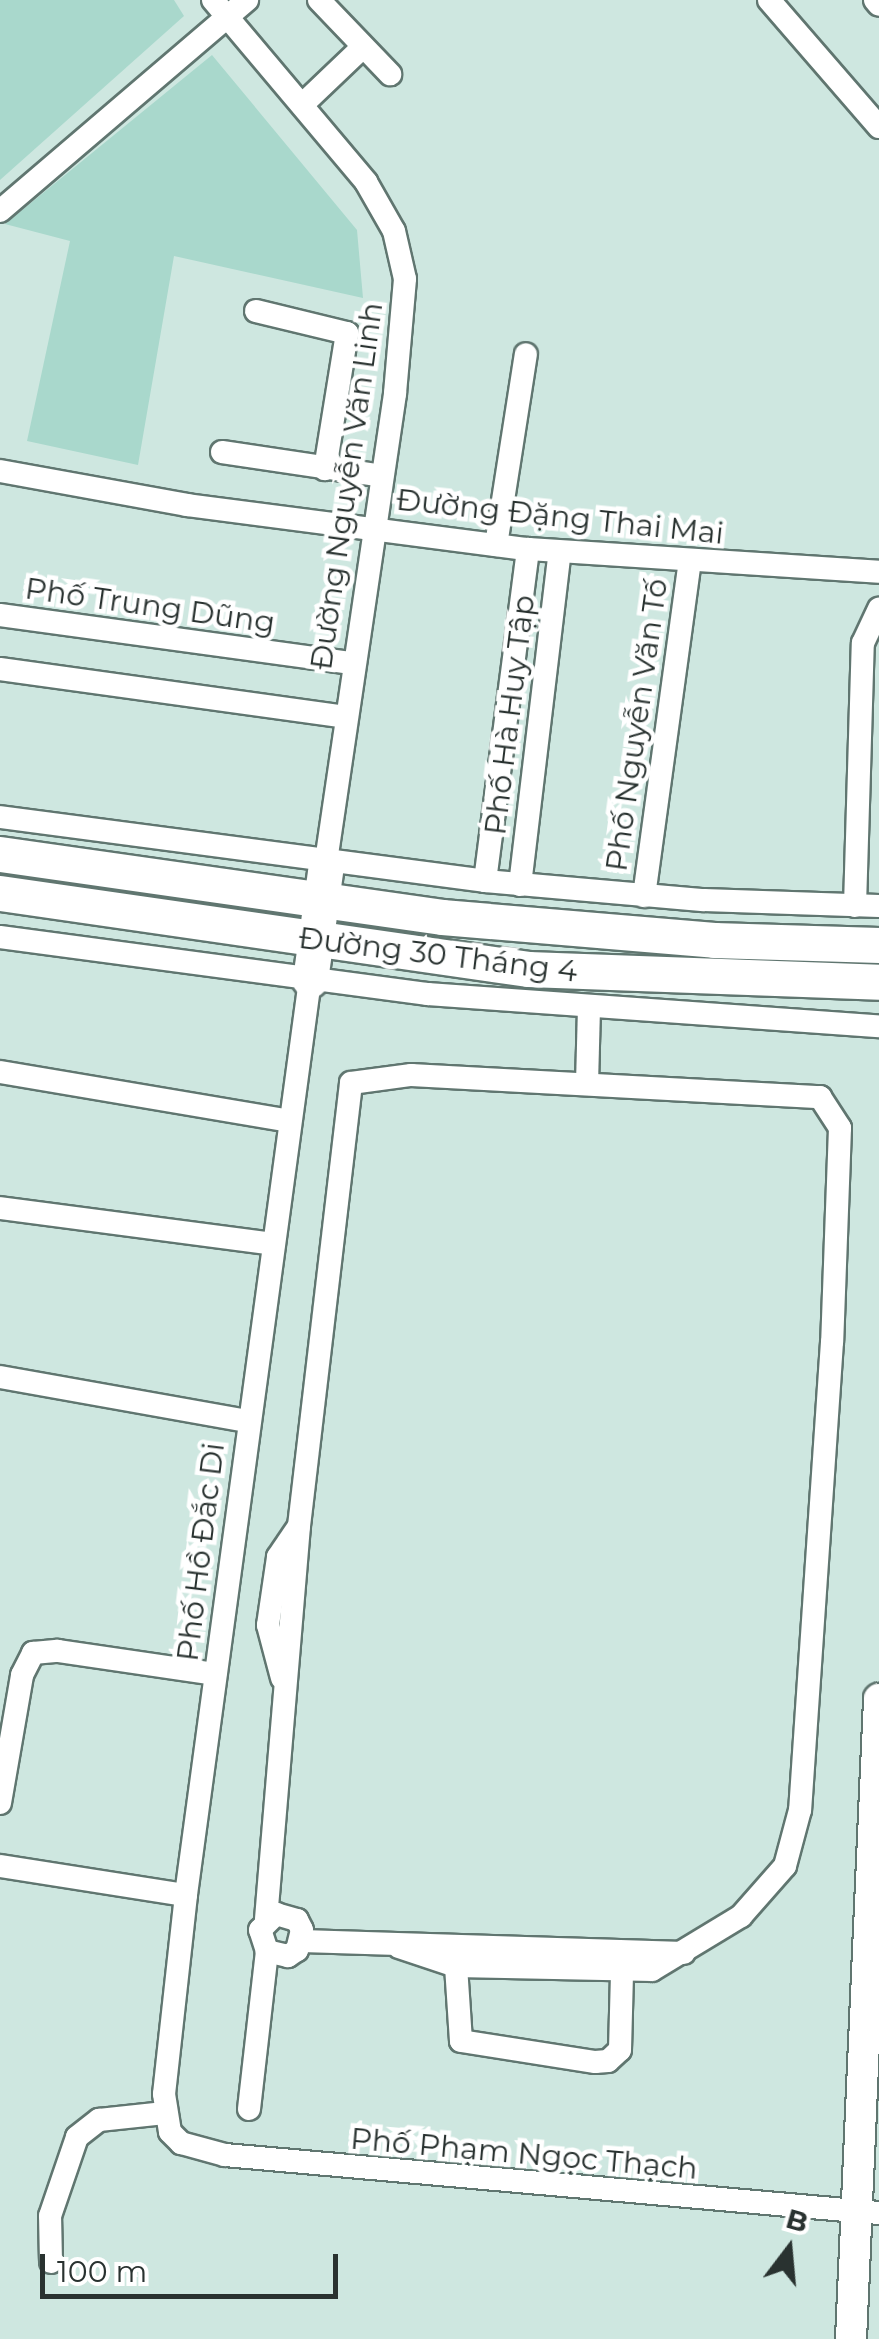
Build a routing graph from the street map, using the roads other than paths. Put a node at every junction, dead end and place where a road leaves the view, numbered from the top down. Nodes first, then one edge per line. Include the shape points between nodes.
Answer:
1 (248, 0) edge
2 (319, 0) edge
3 (769, 0) edge
4 (220, 9) edge
5 (363, 48) junction
6 (390, 74) dead end
7 (302, 105) junction
8 (879, 127) edge
9 (0, 212) edge
10 (256, 311) dead end
11 (526, 354) dead end
12 (222, 452) dead end
13 (325, 469) junction
14 (0, 471) edge
15 (382, 476) junction
16 (373, 529) junction
17 (496, 545) junction
18 (528, 548) junction
19 (560, 552) junction
20 (690, 562) junction
21 (879, 572) edge
22 (879, 610) edge
23 (0, 615) edge
24 (352, 662) junction
25 (0, 669) edge
26 (344, 717) junction
27 (0, 817) edge
28 (0, 854) edge
29 (326, 864) junction
30 (485, 881) junction
31 (520, 885) junction
32 (0, 893) edge
33 (644, 896) junction
34 (322, 901) junction
35 (867, 906) edge
36 (0, 937) edge
37 (316, 942) junction
38 (879, 946) edge
39 (310, 980) junction
40 (879, 982) edge
41 (589, 1010) junction
42 (879, 1026) edge
43 (0, 1072) edge
44 (587, 1084) junction
45 (289, 1121) junction
46 (0, 1208) edge
47 (274, 1244) junction
48 (0, 1378) edge
49 (248, 1420) junction
50 (215, 1674) junction
51 (879, 1699) edge
52 (878, 1737) edge
53 (0, 1803) edge
54 (0, 1866) edge
55 (186, 1895) junction
56 (266, 1920) junction
57 (302, 1941) junction
58 (399, 1947) junction
59 (267, 1952) junction
60 (687, 1954) junction
61 (456, 1966) junction
62 (622, 1972) junction
63 (871, 1994) edge
64 (249, 2109) dead end
65 (168, 2122) junction
66 (866, 2212) edge
67 (51, 2262) dead end
68 (851, 2339) edge

1 - 4 street
2 - 5 street
3 - 8 street
4 - 7 street, Đường Nguyễn Văn Linh
4 - 9 street
5 - 6 street
5 - 7 street
7 - 15 street, Đường Nguyễn Văn Linh via 382,205 401,256 402,337
10 - 13 street via 347,333
11 - 17 street
12 - 13 street
13 - 15 street
14 - 16 street, Đường Đặng Thai Mai
15 - 16 street, Đường Nguyễn Văn Linh
16 - 17 street, Đường Đặng Thai Mai
16 - 24 street, Đường Nguyễn Văn Linh
17 - 18 street, Đường Đặng Thai Mai
18 - 19 street, Đường Đặng Thai Mai
18 - 30 street, Phố Hà Huy Tập
19 - 20 street, Đường Đặng Thai Mai
19 - 31 street, Phố Hà Huy Tập
20 - 21 street, Đường Đặng Thai Mai
20 - 33 street, Phố Nguyễn Văn Tố
22 - 35 street via 863,643
23 - 24 street, Phố Trung Dũng
24 - 26 street, Đường Nguyễn Văn Linh
25 - 26 street
26 - 29 street, Đường Nguyễn Văn Linh
27 - 29 street
28 - 34 highway, Đường 30 Tháng 4
29 - 30 street
29 - 34 highway
30 - 31 street
31 - 33 street
32 - 37 highway, Đường 30 Tháng 4
33 - 35 street
34 - 37 highway
34 - 38 highway, Đường 30 Tháng 4 via 583,930
36 - 39 street, Đường 30 Tháng 4
37 - 39 highway
37 - 40 highway, Đường 30 Tháng 4 via 528,969
39 - 41 street, Đường 30 Tháng 4
39 - 45 street, Phố Hồ Đắc Di
41 - 42 street, Đường 30 Tháng 4
41 - 44 street
43 - 45 street
44 - 56 street via 411,1075 352,1083 299,1526
44 - 60 street via 808,1093 829,1103 840,1128 798,1831 776,1880 741,1916
45 - 47 street, Phố Hồ Đắc Di
46 - 47 street
47 - 49 street, Phố Hồ Đắc Di
48 - 49 street
49 - 50 street, Phố Hồ Đắc Di
50 - 53 street via 33,1653 22,1675
50 - 55 street, Phố Hồ Đắc Di
51 - 52 main road
52 - 63 main road
54 - 55 street
55 - 65 street, Phố Hồ Đắc Di
56 - 57 street via 287,1914 297,1920
56 - 59 street via 260,1942
57 - 58 street
57 - 59 street via 288,1956
58 - 60 street
58 - 61 street
59 - 64 street
60 - 62 street via 652,1970
61 - 62 street
61 - 62 street via 461,2041 595,2062 620,2050
63 - 66 main road
65 - 66 street, Phố Phạm Ngọc Thạch via 181,2142 225,2155
65 - 67 street via 99,2120 77,2136 50,2216
66 - 68 main road

